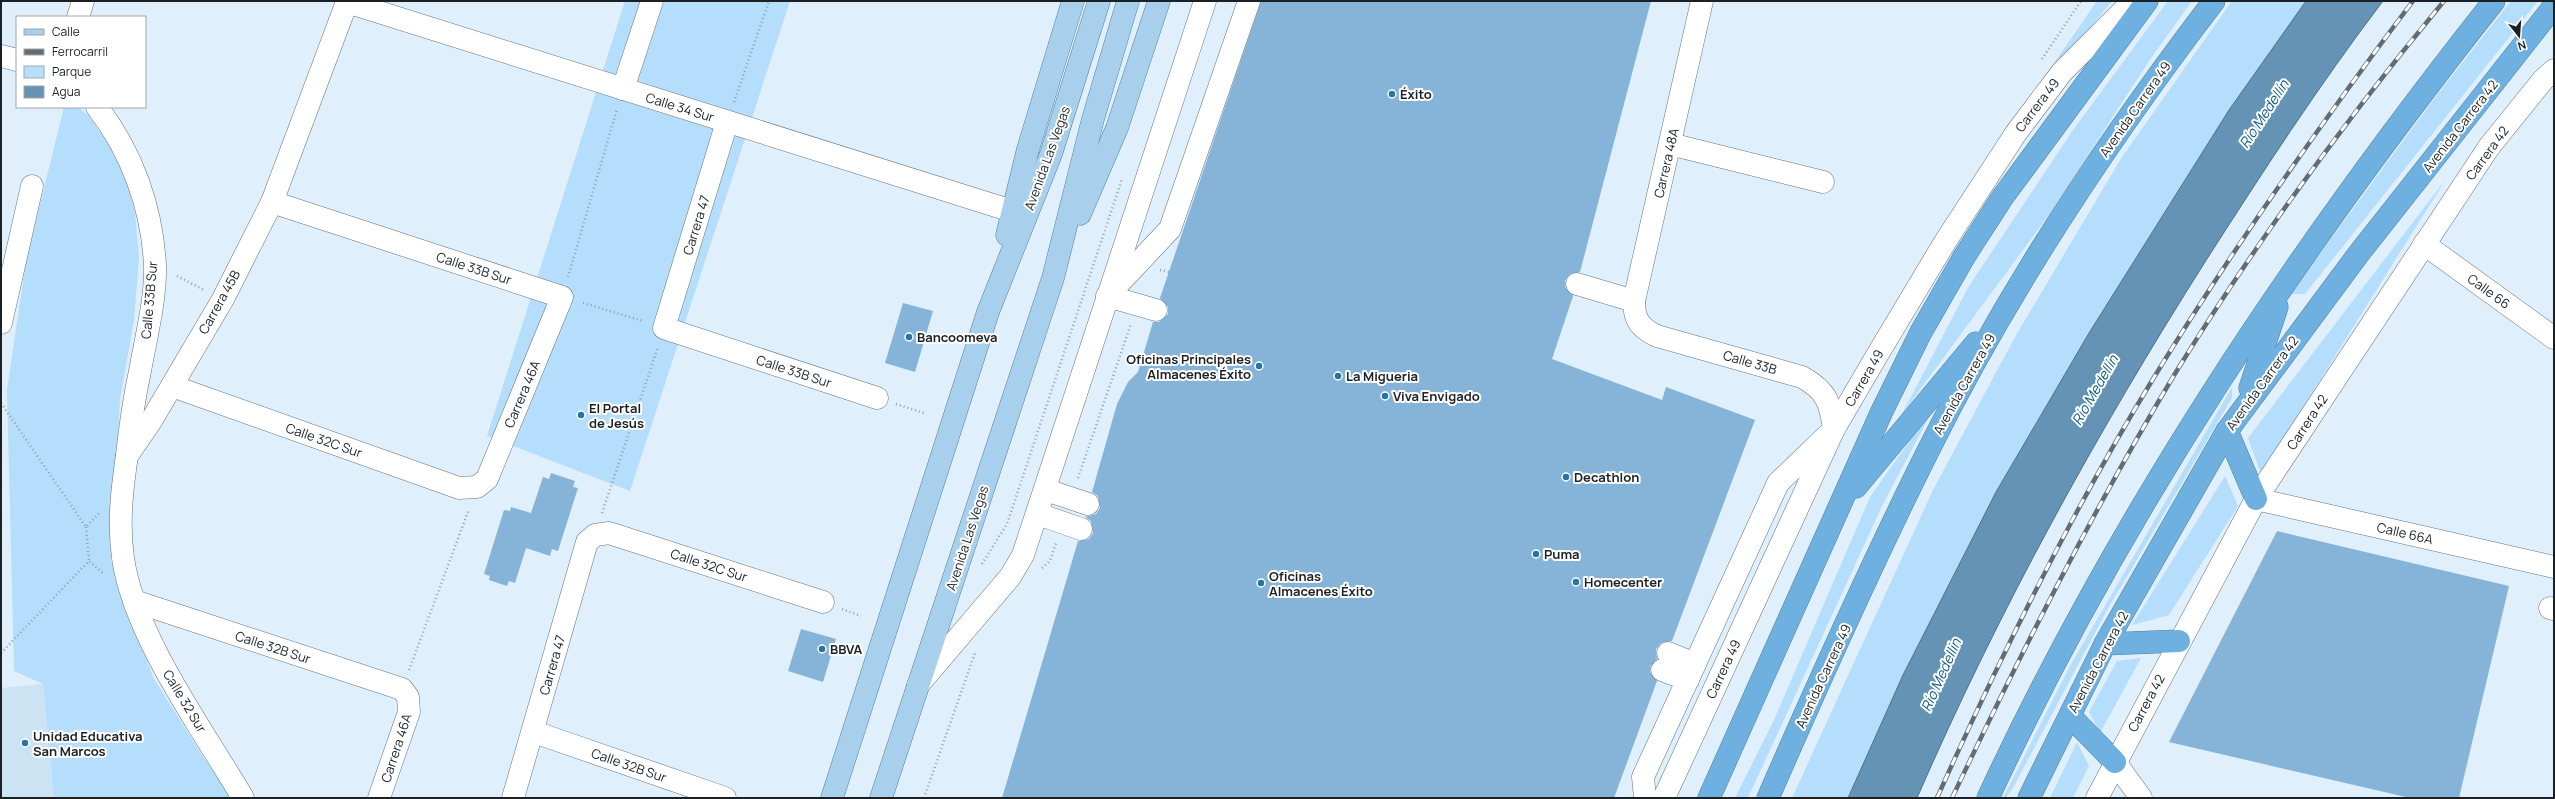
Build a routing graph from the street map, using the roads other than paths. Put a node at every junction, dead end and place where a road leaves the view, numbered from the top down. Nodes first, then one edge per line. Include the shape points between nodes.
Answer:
1 (83, 1) edge
2 (652, 1) edge
3 (1073, 1) edge
4 (1100, 1) edge
5 (1128, 1) edge
6 (1159, 1) edge
7 (1205, 1) edge
8 (1248, 1) edge
9 (1702, 1) edge
10 (2133, 1) edge
11 (2147, 1) edge
12 (2214, 1) edge
13 (2494, 1) edge
14 (347, 2) joint
15 (2554, 6) edge
16 (78, 16) edge
17 (2554, 30) edge
18 (2532, 34) junction
19 (1, 56) edge
20 (16, 60) edge
21 (2554, 70) edge
22 (623, 89) junction
23 (98, 108) edge
24 (727, 122) junction
25 (1670, 144) junction
26 (1823, 182) dead end
27 (32, 186) dead end
28 (272, 202) junction
29 (1012, 211) junction
30 (2424, 244) junction
31 (8, 251) edge
32 (1053, 278) junction
33 (2285, 281) junction
34 (1577, 284) dead end
35 (1107, 296) junction
36 (562, 297) joint
37 (1634, 301) junction
38 (2009, 304) junction
39 (1147, 308) road end
40 (988, 312) junction
41 (1, 323) edge
42 (1639, 324) joint
43 (664, 328) joint
44 (2554, 338) edge
45 (172, 386) junction
46 (877, 398) road end
47 (2244, 406) junction
48 (1834, 429) junction
49 (2227, 432) junction
50 (127, 456) junction
51 (477, 487) joint
52 (1046, 490) junction
53 (2256, 499) junction
54 (1080, 501) road end
55 (1837, 509) junction
56 (1038, 514) junction
57 (1072, 526) road end
58 (595, 535) joint
59 (2554, 567) edge
60 (134, 601) junction
61 (823, 602) dead end
62 (2179, 641) junction
63 (2106, 644) junction
64 (1665, 661) dead end
65 (1691, 672) junction
66 (918, 685) junction
67 (405, 693) joint
68 (2070, 716) junction
69 (534, 732) junction
70 (2115, 762) junction
71 (243, 798) edge
72 (379, 798) edge
73 (513, 798) edge
74 (725, 798) edge
75 (832, 798) edge
76 (881, 798) edge
77 (1645, 798) edge
78 (1664, 798) edge
79 (1709, 798) edge
80 (1768, 798) edge
81 (1988, 798) edge
82 (2029, 798) edge
83 (2097, 798) edge
84 (2142, 798) edge

1 - 16 street
2 - 22 street
3 - 29 main road, Avenida Las Vegas
4 - 40 main road, Avenida Las Vegas via 1051,154
5 - 32 main road, Avenida Las Vegas via 1093,119
6 - 32 main road, Avenida Las Vegas via 1117,128
7 - 35 street
8 - 35 street via 1170,230
9 - 25 street, Carrera 48A
10 - 48 street, Carrera 49 via 2062,72 2016,133 1945,242
11 - 55 highway via 2050,130 1964,257 1921,332
12 - 38 highway, Avenida Carrera 49 via 2163,68 2096,164
13 - 33 highway via 2340,203
14 - 22 street, Calle 34 Sur
14 - 28 street, Carrera 45B
15 - 18 highway, Avenida Carrera 42
17 - 18 highway
18 - 47 highway, Avenida Carrera 42 via 2360,252
19 - 20 street
21 - 30 street, Carrera 42 via 2542,80 2488,147
22 - 24 street, Calle 34 Sur
23 - 50 street, Calle 33B Sur via 124,149 140,183 148,215 155,265 152,304 132,413
24 - 29 street, Calle 34 Sur
24 - 43 street, Carrera 47
25 - 26 street
25 - 37 street, Carrera 48A
27 - 31 street
28 - 36 street, Calle 33B Sur
28 - 45 street, Carrera 45B via 222,299
29 - 40 main road, Avenida Las Vegas
30 - 44 street, Calle 66
30 - 53 street, Carrera 42
31 - 41 street
32 - 66 main road, Avenida Las Vegas
33 - 47 highway
33 - 81 highway via 2221,376 2136,513 2070,634
34 - 37 street
35 - 39 street
35 - 52 street
36 - 51 street, Carrera 46A via 487,479
37 - 42 street, Carrera 48A via 1634,313
38 - 55 highway
38 - 80 highway, Avenida Carrera 49 via 1928,450
40 - 75 main road, Avenida Las Vegas
42 - 48 street, Calle 33B via 1645,331 1657,336 1802,377 1816,384 1825,394 1831,408
43 - 46 street, Calle 33B Sur
45 - 50 street, Carrera 45B
45 - 51 street, Calle 32C Sur via 459,488
47 - 49 highway, Avenida Carrera 42
48 - 65 street via 1778,483
48 - 78 street, Carrera 49
49 - 53 highway
49 - 63 highway, Avenida Carrera 42
50 - 60 street, Carrera 45B via 119,519 122,553
52 - 54 street
52 - 56 street
53 - 59 street, Calle 66A
53 - 62 street, Carrera 42
55 - 79 highway
56 - 57 street
56 - 66 street via 1023,555 1010,577
58 - 61 street, Calle 32C Sur via 609,533
58 - 69 street, Carrera 47 via 587,542
60 - 67 street, Calle 32B Sur
60 - 71 street, Calle 32 Sur via 164,667
62 - 63 highway
62 - 70 street, Carrera 42
63 - 68 highway, Avenida Carrera 42
64 - 65 street
65 - 77 street via 1644,777
66 - 76 main road, Avenida Las Vegas
67 - 72 street, Carrera 46A via 409,712
68 - 70 highway
68 - 82 highway, Avenida Carrera 42
69 - 73 street, Carrera 47
69 - 74 street, Calle 32B Sur
70 - 83 street, Carrera 42
70 - 84 street

